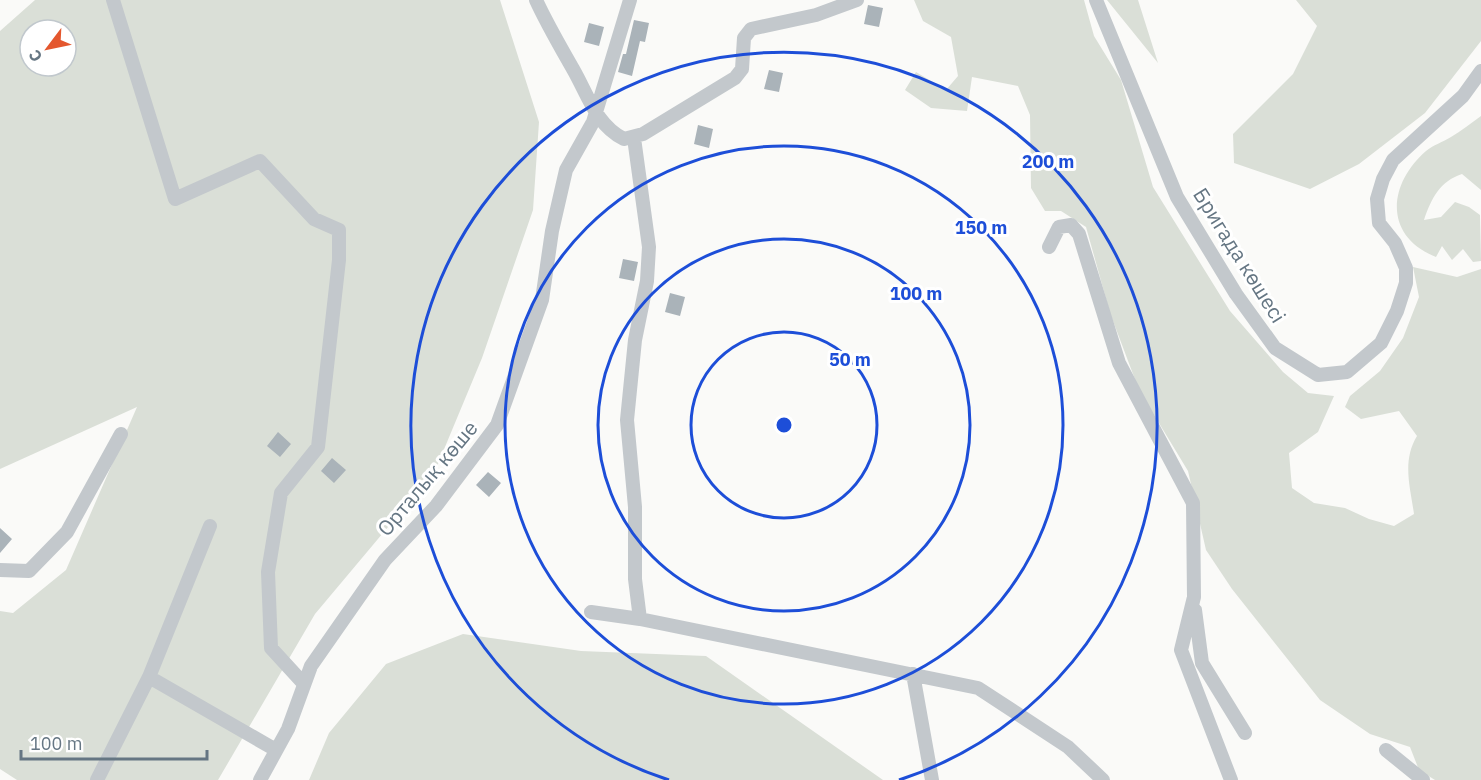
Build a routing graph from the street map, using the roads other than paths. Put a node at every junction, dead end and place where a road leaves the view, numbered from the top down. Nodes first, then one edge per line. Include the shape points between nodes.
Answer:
1 (113, 0) edge
2 (536, 0) edge
3 (630, 0) edge
4 (857, 0) edge
5 (1096, 0) edge
6 (1481, 71) edge
7 (595, 112) junction
8 (634, 138) junction
9 (1049, 247) dead end
10 (121, 434) dead end
11 (210, 526) dead end
12 (0, 570) edge
13 (1194, 597) junction
14 (591, 612) dead end
15 (640, 619) junction
16 (913, 674) junction
17 (148, 677) junction
18 (304, 684) junction
19 (1245, 733) dead end
20 (276, 750) junction
21 (1386, 750) dead end
22 (97, 780) edge
23 (260, 780) edge
24 (932, 780) edge
25 (1103, 780) edge
26 (1230, 780) edge
27 (1423, 780) edge

1 - 18 street via 175,199 260,161 314,219 339,230 318,447 281,493 268,572 271,648
2 - 7 street
3 - 7 street, Орталық көше
4 - 8 street via 816,15 751,29 744,38 742,69 735,78
5 - 6 street, Бригада көшесі via 1177,197 1236,294 1275,348 1318,375 1347,372 1381,343 1406,283 1406,268 1395,243 1378,223 1377,199 1383,179 1393,160 1463,96
7 - 8 street via 615,134 624,139
7 - 18 street, Орталық көше via 566,170 542,300 497,425 436,506 385,560 311,666
8 - 15 street via 649,247 627,420
9 - 13 street via 1059,227 1071,225 1079,234 1119,363 1193,503
10 - 12 street via 67,532 29,571
11 - 17 street
13 - 19 street via 1202,663
13 - 26 street via 1181,650
14 - 15 street
15 - 16 street
16 - 24 street
16 - 25 street via 978,688 1068,747
17 - 20 street
17 - 22 street
18 - 20 street, Орталық көше
20 - 23 street, Орталық көше
21 - 27 street

